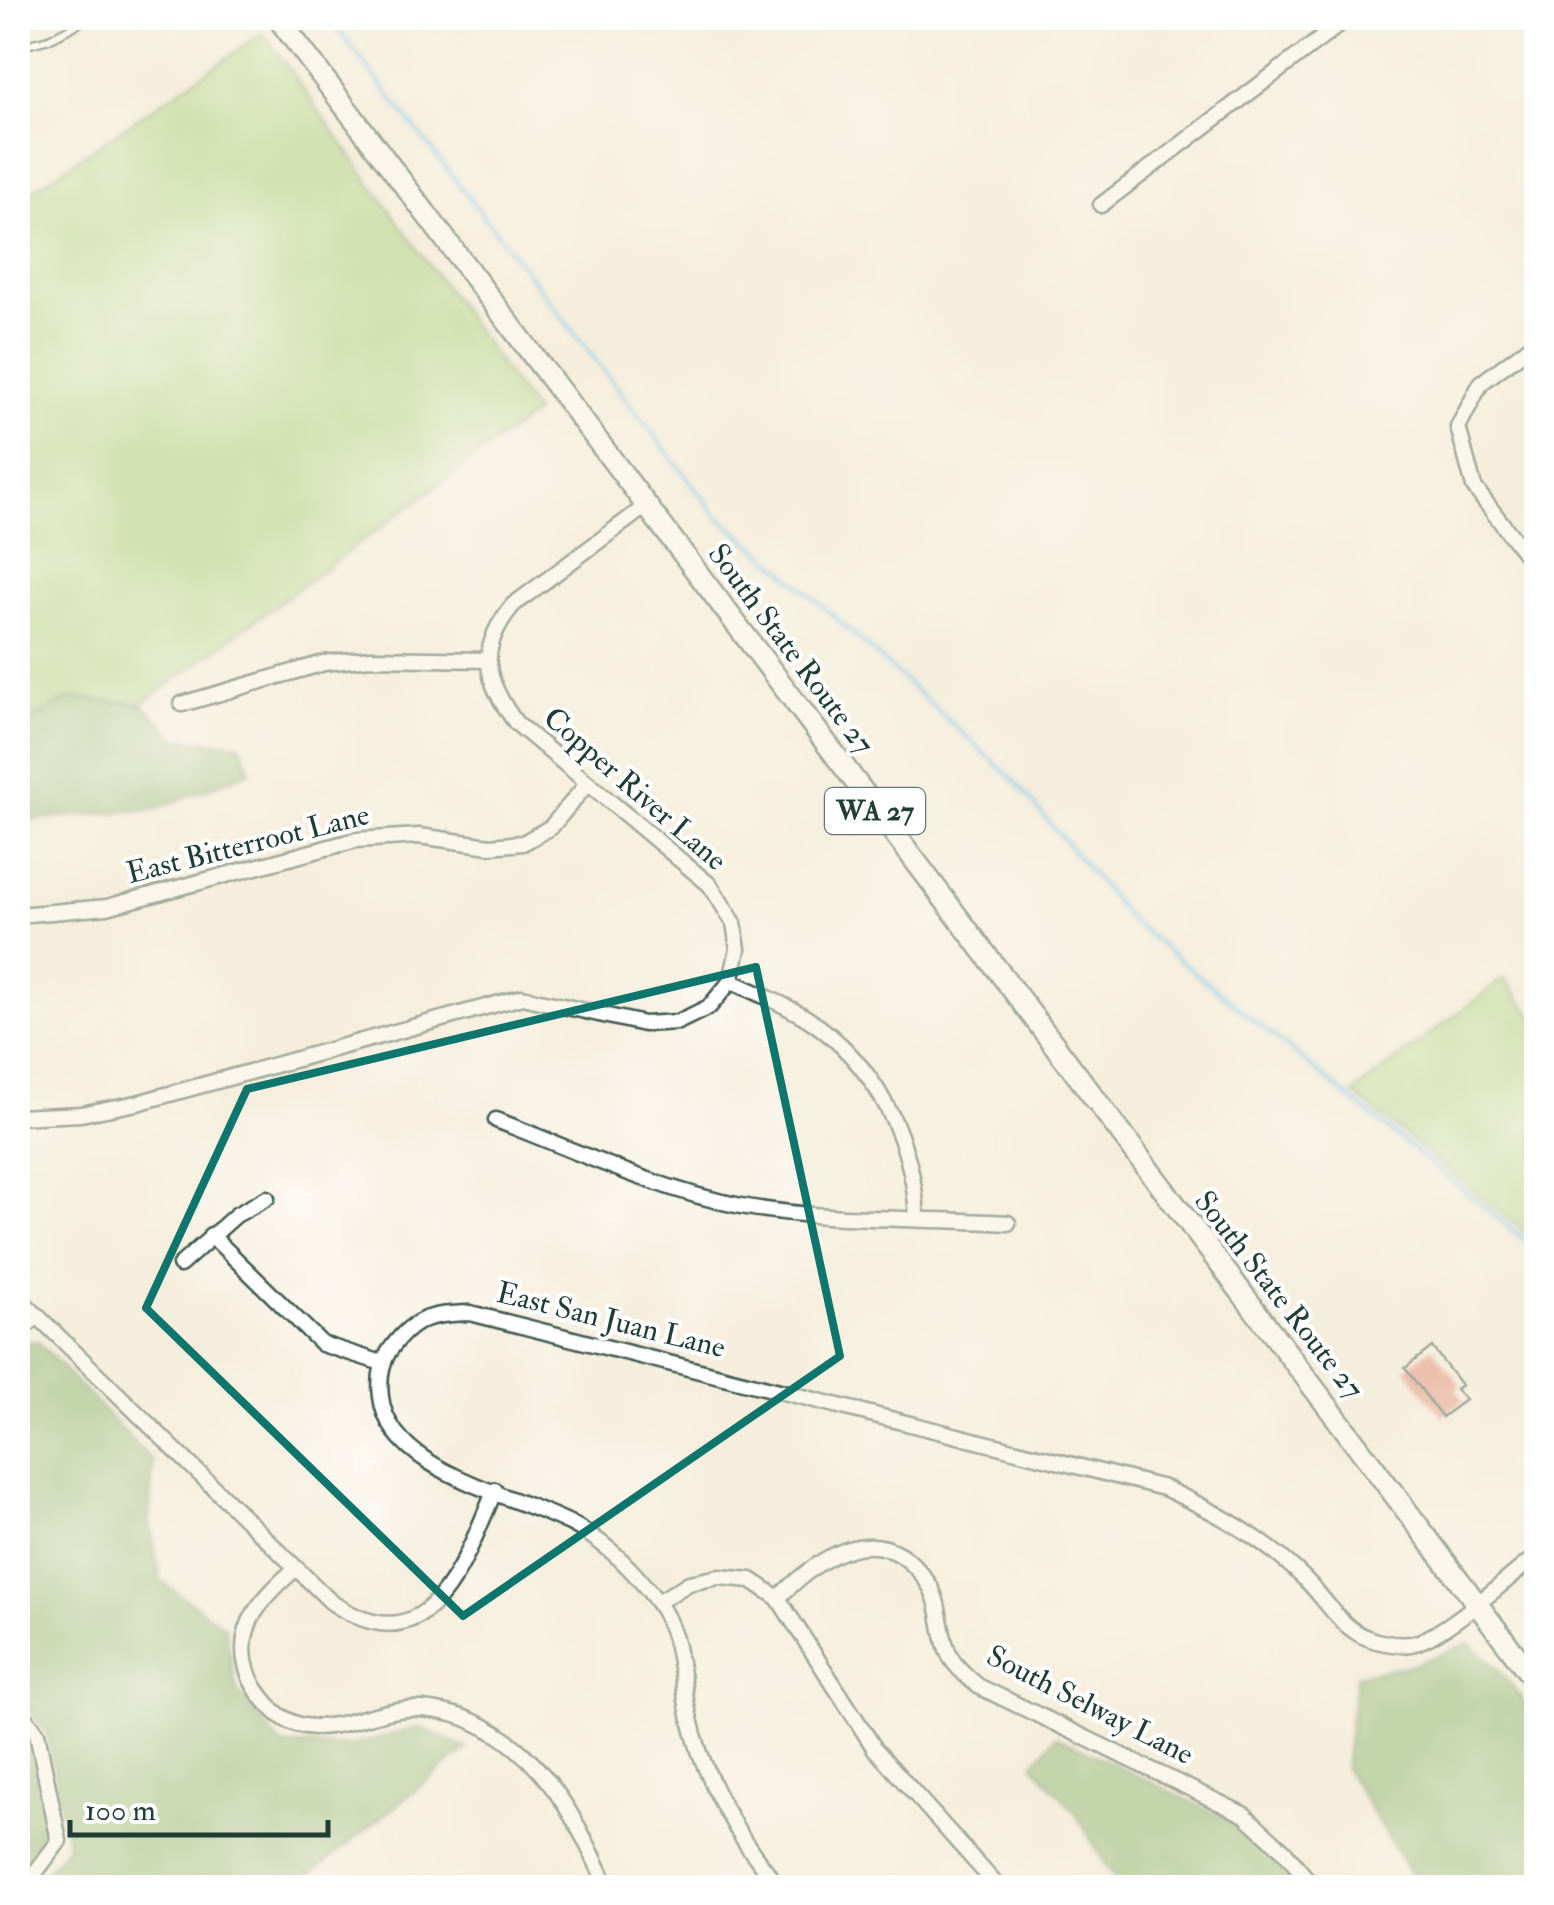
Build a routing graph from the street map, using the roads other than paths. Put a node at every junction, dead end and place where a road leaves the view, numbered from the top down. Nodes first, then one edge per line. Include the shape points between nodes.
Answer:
1 (89, 18) edge
2 (278, 18) edge
3 (1348, 18) edge
4 (18, 47) edge
5 (1101, 205) dead end
6 (1536, 342) edge
7 (646, 506) junction
8 (1536, 568) edge
9 (487, 660) junction
10 (182, 704) dead end
11 (587, 784) junction
12 (18, 915) edge
13 (731, 981) junction
14 (18, 1118) edge
15 (496, 1120) dead end
16 (267, 1198) dead end
17 (917, 1217) junction
18 (1008, 1223) dead end
19 (211, 1235) junction
20 (180, 1264) dead end
21 (18, 1297) edge
22 (38, 1316) junction
23 (18, 1332) edge
24 (382, 1363) junction
25 (496, 1490) junction
26 (1536, 1556) edge
27 (296, 1568) junction
28 (778, 1598) junction
29 (1476, 1600) junction
30 (658, 1602) junction
31 (1536, 1682) edge
32 (18, 1708) edge
33 (18, 1885) edge
34 (608, 1888) edge
35 (780, 1888) edge
36 (999, 1888) edge
37 (1314, 1888) edge

1 - 4 lane
2 - 7 main road, South State Route 27 / WA 27
3 - 5 street
6 - 8 street via 1481,382 1458,427 1474,487
7 - 9 street via 513,605 498,624
7 - 29 main road, South State Route 27 / WA 27
9 - 10 street via 324,663
9 - 11 street, Copper River Lane via 494,692 516,723
11 - 12 street, East Bitterroot Lane via 551,826 524,843 490,846 418,836 356,840 107,908
11 - 13 street, Copper River Lane via 710,885 734,923 738,949
13 - 14 street via 709,1007 678,1022 644,1024 522,997 137,1103
13 - 17 street via 809,1020 862,1067 896,1121 915,1180
15 - 17 street via 740,1206
16 - 19 street
17 - 18 street
19 - 20 street
19 - 24 street via 322,1344
21 - 22 street
22 - 23 street
22 - 27 street
24 - 25 street via 383,1414 398,1440 427,1462
24 - 29 street, East San Juan Lane via 401,1334 432,1314 470,1313 1164,1488 1261,1541 1357,1634 1380,1642 1412,1644 1444,1629
25 - 27 street via 444,1599 420,1616 386,1625 355,1618
25 - 30 street via 612,1549
26 - 29 street, East San Juan Lane
27 - 34 street via 247,1624 242,1652 251,1683 275,1714 312,1730 399,1709 435,1710 474,1722 550,1781
28 - 30 street via 750,1580 720,1577 689,1583
28 - 36 street via 875,1750
28 - 37 street, South Selway Lane via 812,1564 844,1548 878,1547 907,1560 930,1585 952,1660 978,1686 1244,1815
29 - 31 main road, WA 27
30 - 35 street via 679,1653 688,1714 706,1766 734,1826
32 - 33 street via 37,1733 59,1842

